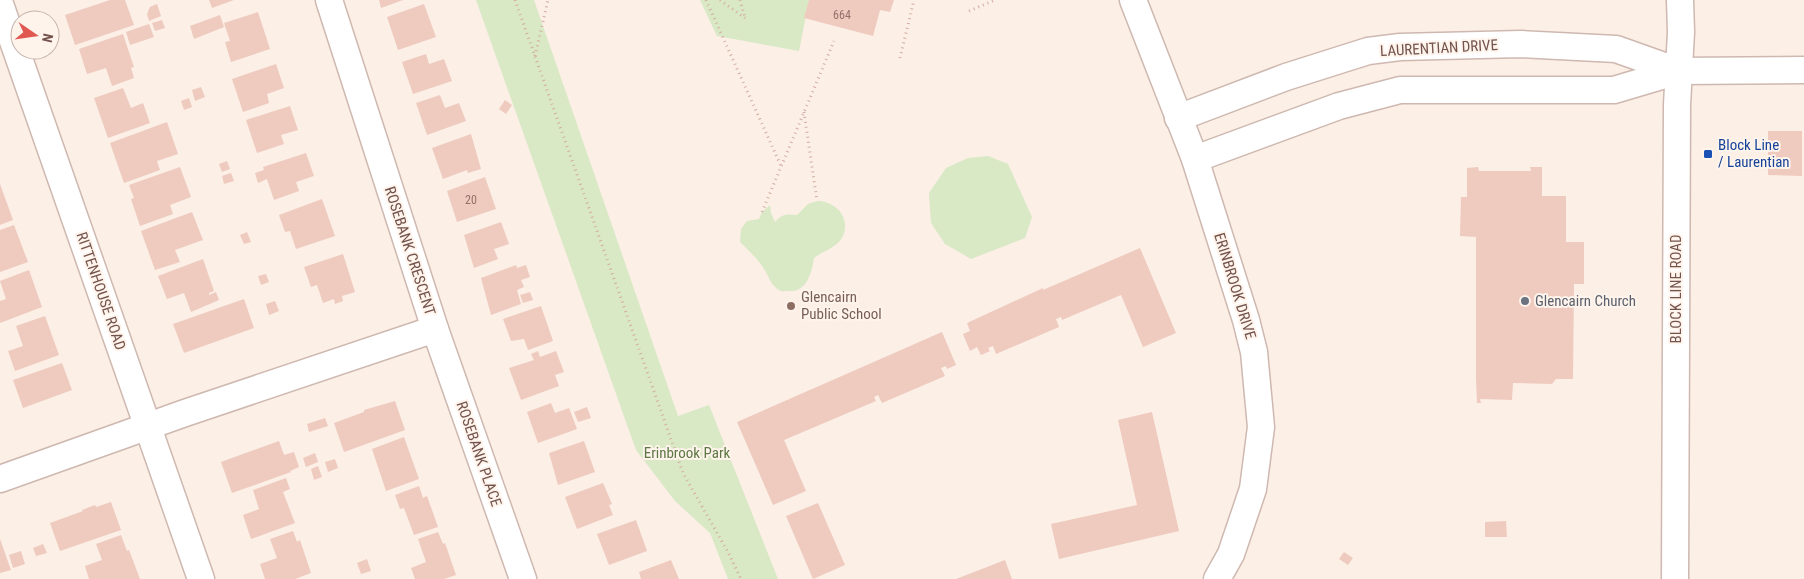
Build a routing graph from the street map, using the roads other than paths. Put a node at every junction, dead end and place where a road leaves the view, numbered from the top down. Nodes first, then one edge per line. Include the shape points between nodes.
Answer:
1 (329, 0) edge
2 (1133, 0) edge
3 (1680, 0) edge
4 (0, 4) edge
5 (1400, 47) junction
6 (1804, 70) edge
7 (1678, 71) junction
8 (1400, 90) junction
9 (1178, 118) junction
10 (1195, 159) junction
11 (435, 329) junction
12 (148, 426) junction
13 (0, 479) edge
14 (202, 579) edge
15 (523, 579) edge
16 (1217, 579) edge
17 (1676, 579) edge

1 - 11 street, ROSEBANK CRESCENT
2 - 9 street, ERINBROOK DRIVE
3 - 7 street, BLOCK LINE ROAD
4 - 12 street, RITTENHOUSE ROAD
5 - 7 street, LAURENTIAN DRIVE via 1521,44 1616,49
5 - 8 street
5 - 9 street, LAURENTIAN DRIVE via 1368,52 1314,68
6 - 7 street, LAURENTIAN DRIVE
7 - 8 street, LAURENTIAN DRIVE via 1614,90
7 - 17 street, BLOCK LINE ROAD
8 - 10 street, LAURENTIAN DRIVE via 1339,106
9 - 10 street, ERINBROOK DRIVE
10 - 16 street, ERINBROOK DRIVE via 1254,352 1261,427 1254,489 1231,554
11 - 12 street, ROSEBANK CRESCENT
11 - 15 street, ROSEBANK PLACE
12 - 13 street, ROSEBANK CRESCENT
12 - 14 street, RITTENHOUSE ROAD

